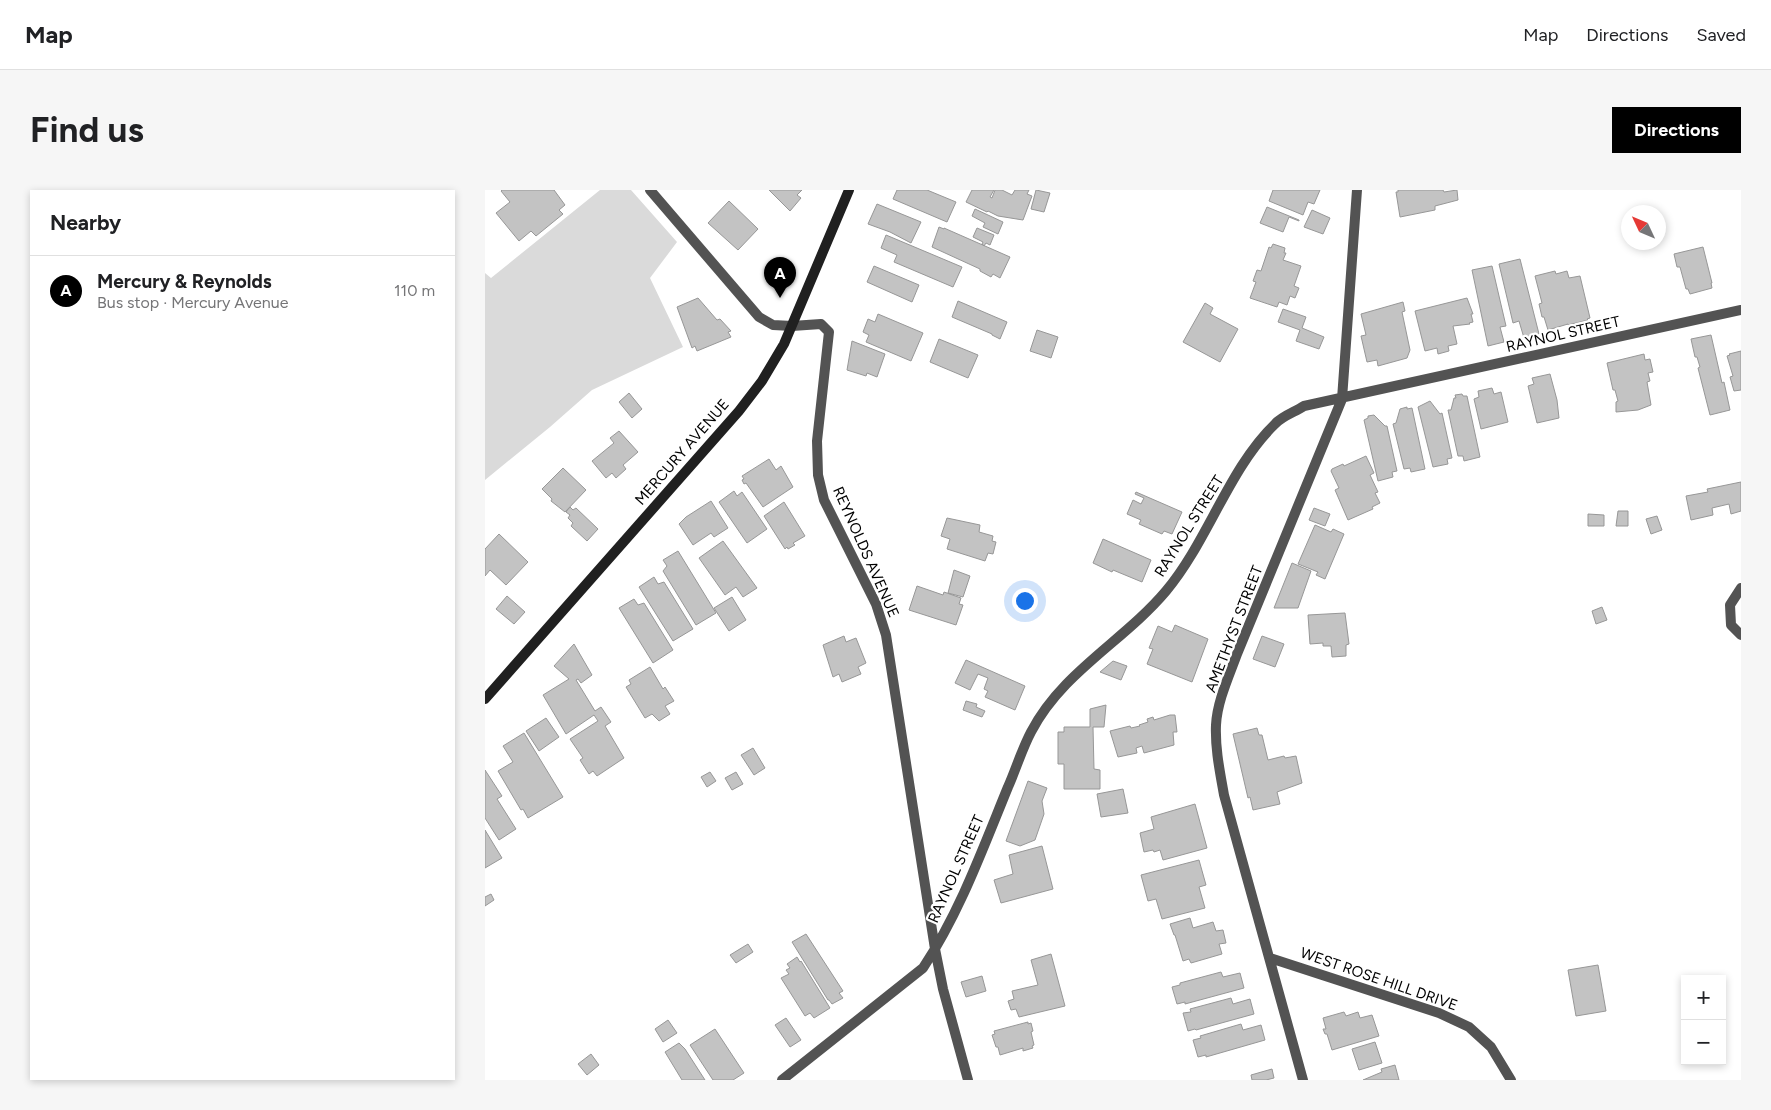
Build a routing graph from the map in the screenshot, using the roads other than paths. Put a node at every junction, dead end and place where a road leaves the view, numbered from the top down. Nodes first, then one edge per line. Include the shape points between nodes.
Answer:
1 (650, 190) edge
2 (849, 190) edge
3 (1357, 190) edge
4 (1741, 310) edge
5 (792, 326) junction
6 (1342, 399) junction
7 (1741, 588) edge
8 (1741, 635) edge
9 (485, 700) edge
10 (935, 949) junction
11 (1270, 958) junction
12 (782, 1080) edge
13 (968, 1080) edge
14 (1303, 1080) edge
15 (1511, 1080) edge

1 - 5 street, REYNOLDS AVENUE via 759,317 773,325
2 - 5 street, MERCURY AVENUE
3 - 6 street, AMETHYST STREET
4 - 6 street, RAYNOL STREET
5 - 9 street, MERCURY AVENUE via 762,381 739,410
5 - 10 street, REYNOLDS AVENUE via 821,324 829,332 817,441 817,475 824,500 876,604 886,635
6 - 10 street, RAYNOL STREET via 1304,406 1276,423 1248,456 1197,546 1166,590 1128,630 1079,670 1053,697 1031,732 962,896
6 - 11 street, AMETHYST STREET via 1237,654 1216,723 1217,760 1224,795
7 - 8 street via 1730,605 1731,625
10 - 12 street, RAYNOL STREET via 923,968
10 - 13 street, REYNOLDS AVENUE
11 - 14 street, AMETHYST STREET
11 - 15 street, WEST ROSE HILL DRIVE via 1439,1013 1469,1027 1491,1047

